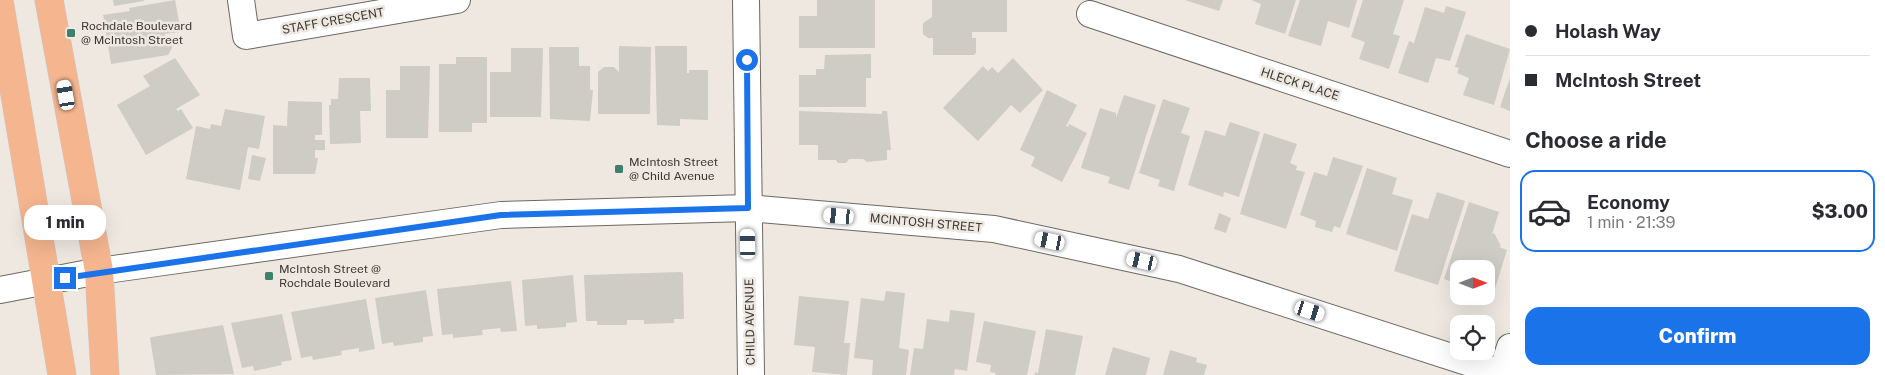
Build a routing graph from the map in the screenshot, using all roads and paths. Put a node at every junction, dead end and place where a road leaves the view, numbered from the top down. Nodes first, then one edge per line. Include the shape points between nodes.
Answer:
1 (49, 0) edge
2 (241, 0) edge
3 (457, 0) edge
4 (746, 0) edge
5 (0, 6) edge
6 (1090, 14) dead end
7 (1510, 154) edge
8 (748, 208) junction
9 (99, 271) junction
10 (48, 281) junction
11 (0, 290) edge
12 (1510, 347) edge
13 (1503, 374) edge
14 (62, 375) edge
15 (105, 375) edge
16 (750, 375) edge

1 - 9 main road
2 - 3 street, STAFF CRESCENT via 246,36
4 - 8 street, CHILD AVENUE
5 - 10 main road
6 - 7 street, HLECK PLACE
8 - 9 street, MCINTOSH STREET via 501,215
8 - 13 street, MCINTOSH STREET via 994,229 1179,269
8 - 16 street, CHILD AVENUE
9 - 10 street, MCINTOSH STREET
9 - 15 main road
10 - 11 street, MCINTOSH STREET
10 - 14 main road
12 - 13 street

